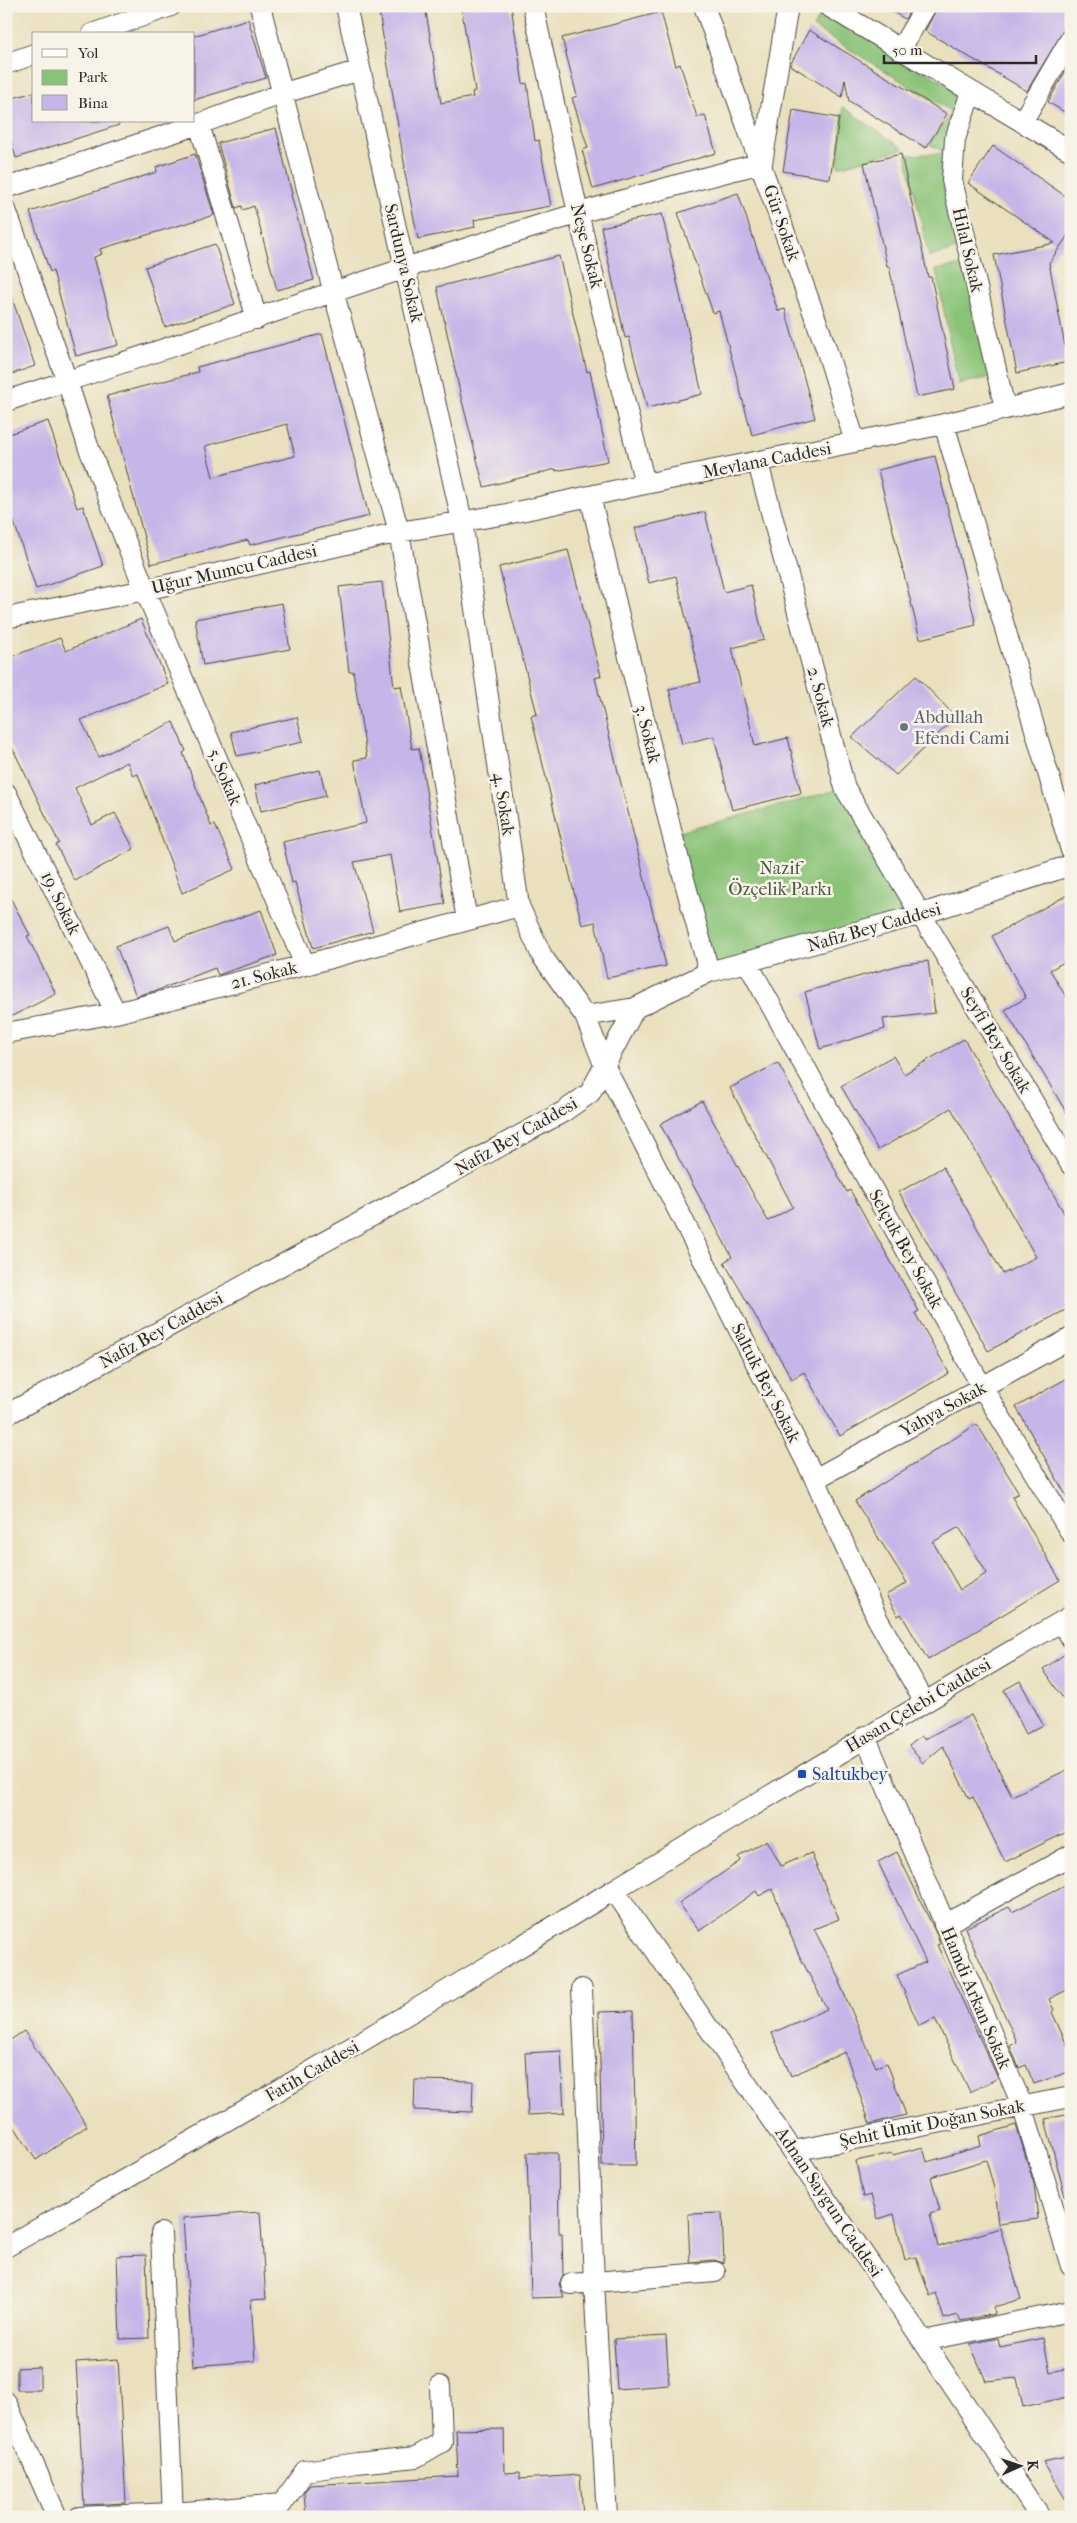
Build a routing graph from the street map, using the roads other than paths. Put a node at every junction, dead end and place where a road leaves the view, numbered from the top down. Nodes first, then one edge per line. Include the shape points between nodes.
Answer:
1 (171, 6) edge
2 (260, 6) edge
3 (346, 6) edge
4 (533, 6) edge
5 (704, 6) edge
6 (788, 6) edge
7 (828, 6) edge
8 (926, 6) edge
9 (98, 32) edge
10 (1071, 38) edge
11 (900, 50) junction
12 (32, 55) edge
13 (6, 64) edge
14 (360, 70) junction
15 (971, 92) junction
16 (284, 93) junction
17 (1022, 122) junction
18 (199, 124) junction
19 (1071, 151) edge
20 (762, 163) junction
21 (6, 188) edge
22 (6, 210) edge
23 (578, 213) junction
24 (405, 268) junction
25 (334, 294) junction
26 (258, 319) junction
27 (67, 381) junction
28 (1071, 393) edge
29 (6, 401) edge
30 (1005, 408) junction
31 (944, 424) junction
32 (855, 442) junction
33 (758, 462) junction
34 (645, 484) junction
35 (590, 496) junction
36 (462, 521) junction
37 (399, 532) junction
38 (145, 590) junction
39 (6, 618) edge
40 (6, 792) edge
41 (1071, 850) edge
42 (1071, 865) edge
43 (519, 906) junction
44 (922, 914) junction
45 (467, 920) junction
46 (747, 962) junction
47 (306, 965) junction
48 (709, 972) junction
49 (635, 1008) junction
50 (116, 1012) junction
51 (585, 1016) junction
52 (6, 1033) edge
53 (604, 1067) junction
54 (1071, 1165) edge
55 (1071, 1338) edge
56 (982, 1387) junction
57 (6, 1415) edge
58 (815, 1479) junction
59 (1071, 1533) edge
60 (1068, 1625) edge
61 (924, 1701) junction
62 (865, 1736) junction
63 (1071, 1855) edge
64 (614, 1890) junction
65 (944, 1925) junction
66 (582, 1989) dead end
67 (1071, 2097) edge
68 (1022, 2105) junction
69 (793, 2151) junction
70 (161, 2233) dead end
71 (6, 2246) edge
72 (1071, 2266) edge
73 (715, 2272) dead end
74 (594, 2282) junction
75 (571, 2284) dead end
76 (1071, 2311) edge
77 (924, 2341) junction
78 (440, 2386) dead end
79 (6, 2402) edge
80 (173, 2515) edge
81 (57, 2517) edge
82 (79, 2517) edge
83 (607, 2517) edge
84 (1040, 2517) edge

1 - 9 street
2 - 16 street
3 - 14 street, Sardunya Sokak
4 - 23 street, Neşe Sokak
5 - 20 street, Gür Sokak
6 - 20 street
7 - 11 street
8 - 11 street
10 - 17 street
11 - 15 street
12 - 13 street
14 - 16 street
14 - 24 street, Sardunya Sokak
15 - 17 street
15 - 30 street, Hilal Sokak via 955,139 952,180
16 - 18 street
16 - 25 street
17 - 19 street
18 - 21 street
18 - 26 street
20 - 23 street
20 - 32 street, Gür Sokak
22 - 27 street, 5. Sokak
23 - 24 street
23 - 34 street, Neşe Sokak
24 - 25 street
24 - 36 street, Sardunya Sokak
25 - 26 street
25 - 37 street
26 - 27 street
27 - 29 street
27 - 38 street, 5. Sokak via 88,446
28 - 30 street, Mevlana Caddesi
30 - 31 street, Mevlana Caddesi
31 - 32 street, Mevlana Caddesi
31 - 41 street
32 - 33 street, Mevlana Caddesi
33 - 34 street, Mevlana Caddesi
33 - 44 street, 2. Sokak via 845,788
34 - 35 street, Mevlana Caddesi
35 - 36 street, Mevlana Caddesi
35 - 48 street, 3. Sokak
36 - 37 street, Uğur Mumcu Caddesi
36 - 43 street, 4. Sokak
37 - 38 street, Uğur Mumcu Caddesi
37 - 45 street
38 - 39 street, Uğur Mumcu Caddesi
38 - 47 street, 5. Sokak
40 - 50 street, 19. Sokak
42 - 44 street, Nafiz Bey Caddesi
43 - 45 street, 21. Sokak
43 - 51 street, 4. Sokak via 542,956
44 - 46 street, Nafiz Bey Caddesi
44 - 54 street, Seyfi Bey Sokak
45 - 47 street, 21. Sokak
46 - 48 street, Nafiz Bey Caddesi
46 - 56 street, Selçuk Bey Sokak
47 - 50 street, 21. Sokak
48 - 49 street, Nafiz Bey Caddesi
49 - 51 street
49 - 53 street, Nafiz Bey Caddesi
50 - 52 street, 21. Sokak
51 - 53 street, 4. Sokak
53 - 57 street, Nafiz Bey Caddesi via 590,1093 563,1112
53 - 58 street, Saltuk Bey Sokak
55 - 56 street, Yahya Sokak
56 - 58 street, Yahya Sokak
56 - 59 street, Selçuk Bey Sokak
58 - 61 street, Saltuk Bey Sokak via 877,1618
60 - 61 street, Hasan Çelebi Caddesi
61 - 62 street, Hasan Çelebi Caddesi
62 - 64 street, Hasan Çelebi Caddesi
62 - 65 street, Hamdi Arkan Sokak
63 - 65 street
64 - 69 street, Adnan Saygun Caddesi
64 - 71 street, Fatih Caddesi via 197,2138
65 - 68 street, Hamdi Arkan Sokak
66 - 74 street
67 - 68 street, Şehit Ümit Doğan Sokak
68 - 69 street, Şehit Ümit Doğan Sokak
68 - 72 street, Hamdi Arkan Sokak
69 - 77 street, Adnan Saygun Caddesi
70 - 80 street
73 - 74 street
74 - 75 street
74 - 83 street
76 - 77 street
77 - 84 street, Adnan Saygun Caddesi
78 - 80 street via 442,2442 416,2457 305,2471 282,2504
79 - 81 street
80 - 82 street

